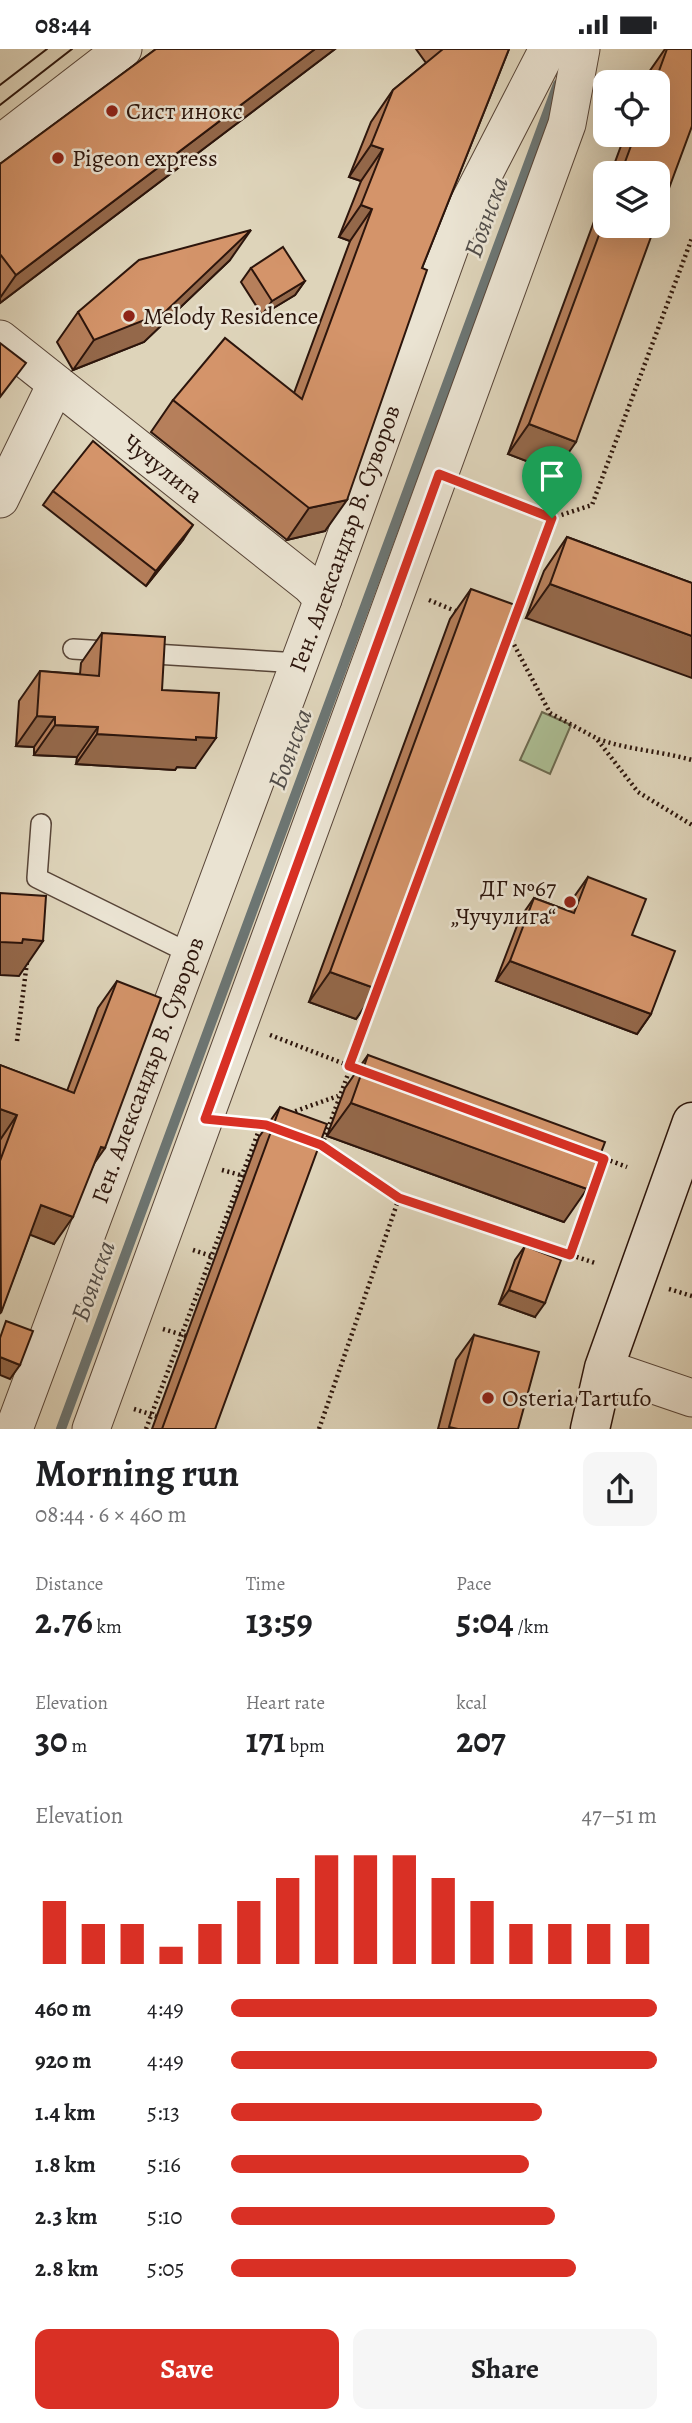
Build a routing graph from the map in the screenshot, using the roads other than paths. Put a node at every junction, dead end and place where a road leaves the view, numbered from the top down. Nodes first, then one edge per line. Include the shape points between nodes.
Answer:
1 (122, 49) edge
2 (548, 49) edge
3 (581, 49) edge
4 (0, 144) edge
5 (0, 339) edge
6 (56, 384) junction
7 (0, 499) edge
8 (323, 599) junction
9 (73, 649) dead end
10 (299, 663) junction
11 (41, 824) dead end
12 (191, 954) junction
13 (692, 1122) edge
14 (604, 1368) junction
15 (692, 1398) edge
16 (14, 1429) edge
17 (91, 1429) edge
18 (590, 1429) edge

1 - 4 street
2 - 8 street, Ген. Александър В. Суворов via 459,222
3 - 17 street via 567,124
5 - 6 street, Чучулига
6 - 7 street
6 - 8 street, Чучулига
8 - 10 street, Ген. Александър В. Суворов
9 - 10 lane
10 - 12 street, Ген. Александър В. Суворов
11 - 12 lane via 37,878
12 - 16 street, Ген. Александър В. Суворов
13 - 14 street
14 - 15 street
14 - 18 street

